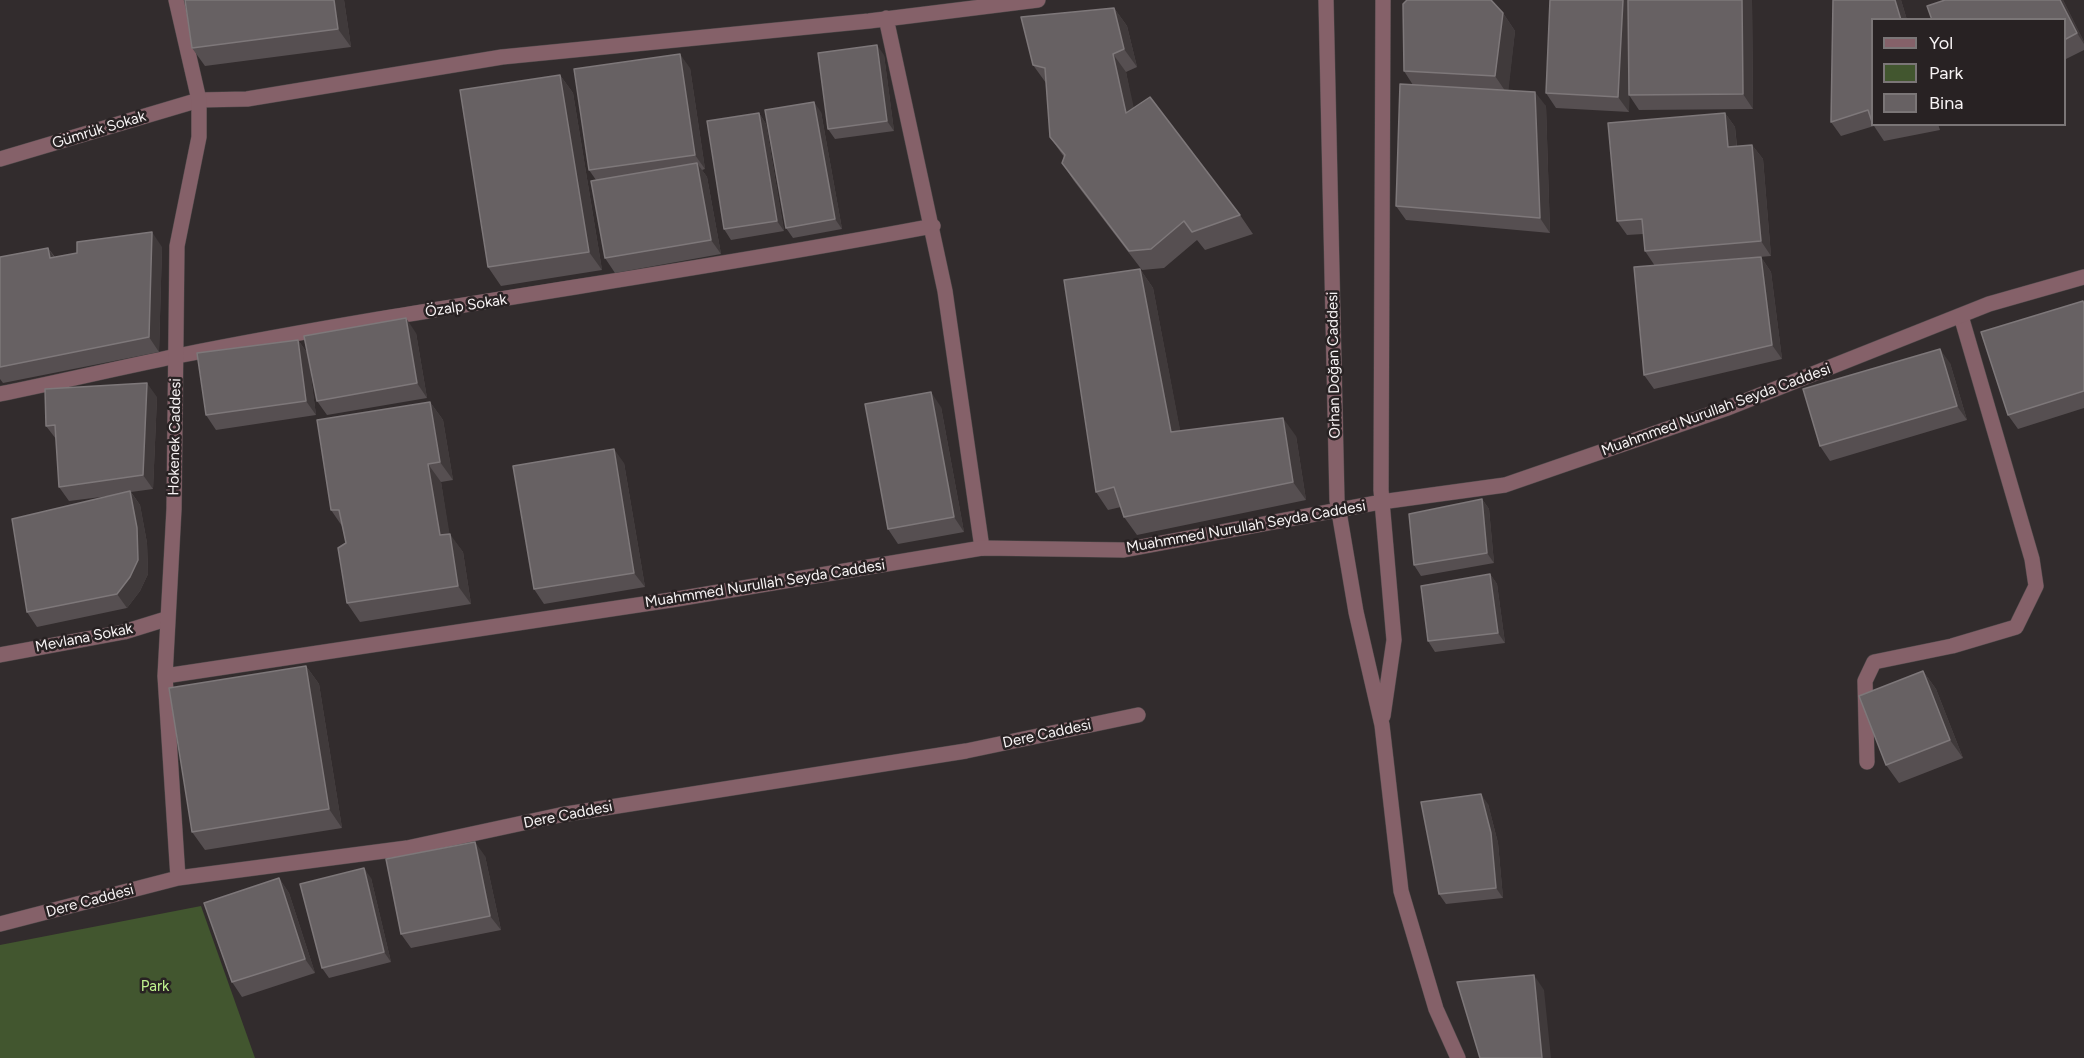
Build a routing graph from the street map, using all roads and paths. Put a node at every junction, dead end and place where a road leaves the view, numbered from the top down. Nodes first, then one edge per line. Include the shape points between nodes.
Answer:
1 (176, 0) edge
2 (1038, 0) edge
3 (1326, 0) edge
4 (1383, 0) edge
5 (886, 18) junction
6 (199, 100) junction
7 (0, 159) edge
8 (933, 226) junction
9 (2084, 277) edge
10 (1961, 316) junction
11 (176, 356) junction
12 (0, 394) edge
13 (1382, 502) junction
14 (1339, 512) junction
15 (982, 548) junction
16 (166, 619) junction
17 (0, 655) edge
18 (165, 676) junction
19 (1138, 715) dead end
20 (1382, 725) junction
21 (1867, 762) dead end
22 (178, 878) junction
23 (0, 924) edge
24 (1458, 1058) edge

1 - 6 street, Hokenek Caddesi
2 - 5 street, Gümrük Sokak
3 - 14 street, Orhan Doğan Caddesi
4 - 13 street, Orhan Doğan Caddesi
5 - 6 street, Gümrük Sokak via 502,57 247,99
5 - 8 street
6 - 7 street, Gümrük Sokak
6 - 11 street, Hokenek Caddesi via 199,136 177,246
8 - 11 street, Özalp Sokak via 767,258 459,306
8 - 15 street
9 - 10 street, Muahmmed Nurullah Seyda Caddesi
10 - 13 street, Muahmmed Nurullah Seyda Caddesi via 1725,409 1505,485
10 - 21 street via 2032,559 2036,586 2016,627 1952,646 1874,662 1865,681
11 - 12 street, Özalp Sokak
11 - 16 street, Hokenek Caddesi via 174,509
13 - 14 street, Muahmmed Nurullah Seyda Caddesi
13 - 20 street, Orhan Doğan Caddesi via 1394,640
14 - 15 street, Muahmmed Nurullah Seyda Caddesi via 1124,550
14 - 20 street, Orhan Doğan Caddesi via 1356,612
15 - 18 street, Muahmmed Nurullah Seyda Caddesi via 671,600
16 - 17 street, Mevlana Sokak via 124,632
16 - 18 street, Hokenek Caddesi
18 - 22 street, Hokenek Caddesi
19 - 22 street, Dere Caddesi via 966,751 560,815 407,848
20 - 24 street, Orhan Doğan Caddesi via 1401,891 1436,1010
22 - 23 street, Dere Caddesi

